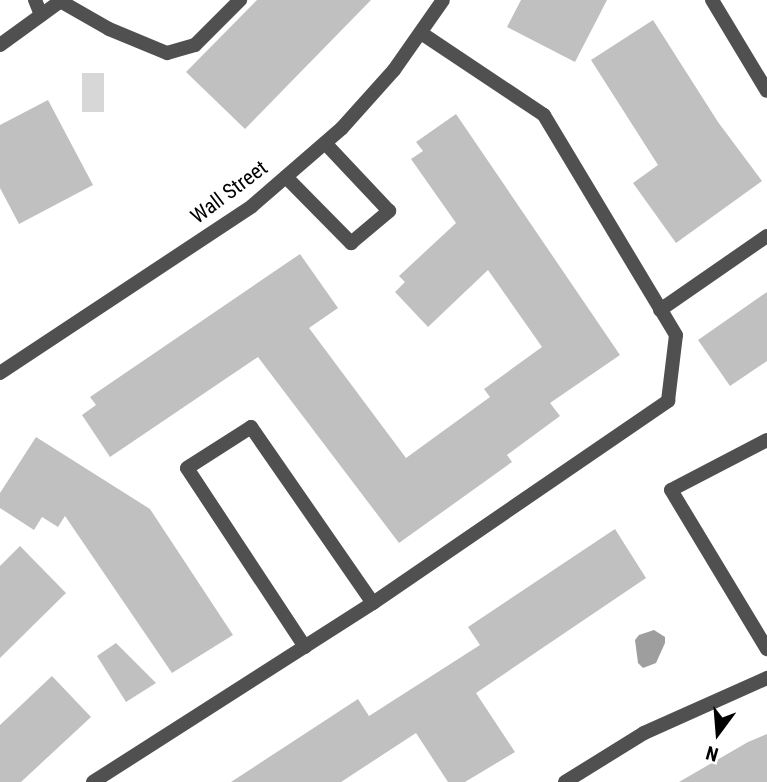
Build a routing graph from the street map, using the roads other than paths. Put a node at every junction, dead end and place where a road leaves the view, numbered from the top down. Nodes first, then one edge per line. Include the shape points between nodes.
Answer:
1 (36, 0) edge
2 (240, 0) edge
3 (443, 0) edge
4 (712, 0) edge
5 (61, 1) edge
6 (41, 15) junction
7 (421, 33) junction
8 (0, 45) edge
9 (767, 91) edge
10 (325, 143) junction
11 (286, 177) junction
12 (767, 236) edge
13 (660, 310) junction
14 (0, 373) edge
15 (767, 440) edge
16 (373, 603) junction
17 (305, 647) junction
18 (767, 649) edge
19 (767, 678) edge
20 (93, 782) edge
21 (565, 782) edge

1 - 6 street
2 - 5 street via 195,45 167,53 109,29
3 - 7 street, Wall Street
4 - 9 street
5 - 6 street
6 - 8 street
7 - 10 street, Wall Street via 394,70
7 - 13 street via 544,115
10 - 11 street, Wall Street
10 - 11 street via 389,211 351,243
11 - 14 street, Wall Street via 252,206
12 - 13 street
13 - 16 street via 676,335 668,401
15 - 18 street via 671,490
16 - 17 street
16 - 17 street via 251,427 187,468
17 - 20 street
19 - 21 street via 644,733

